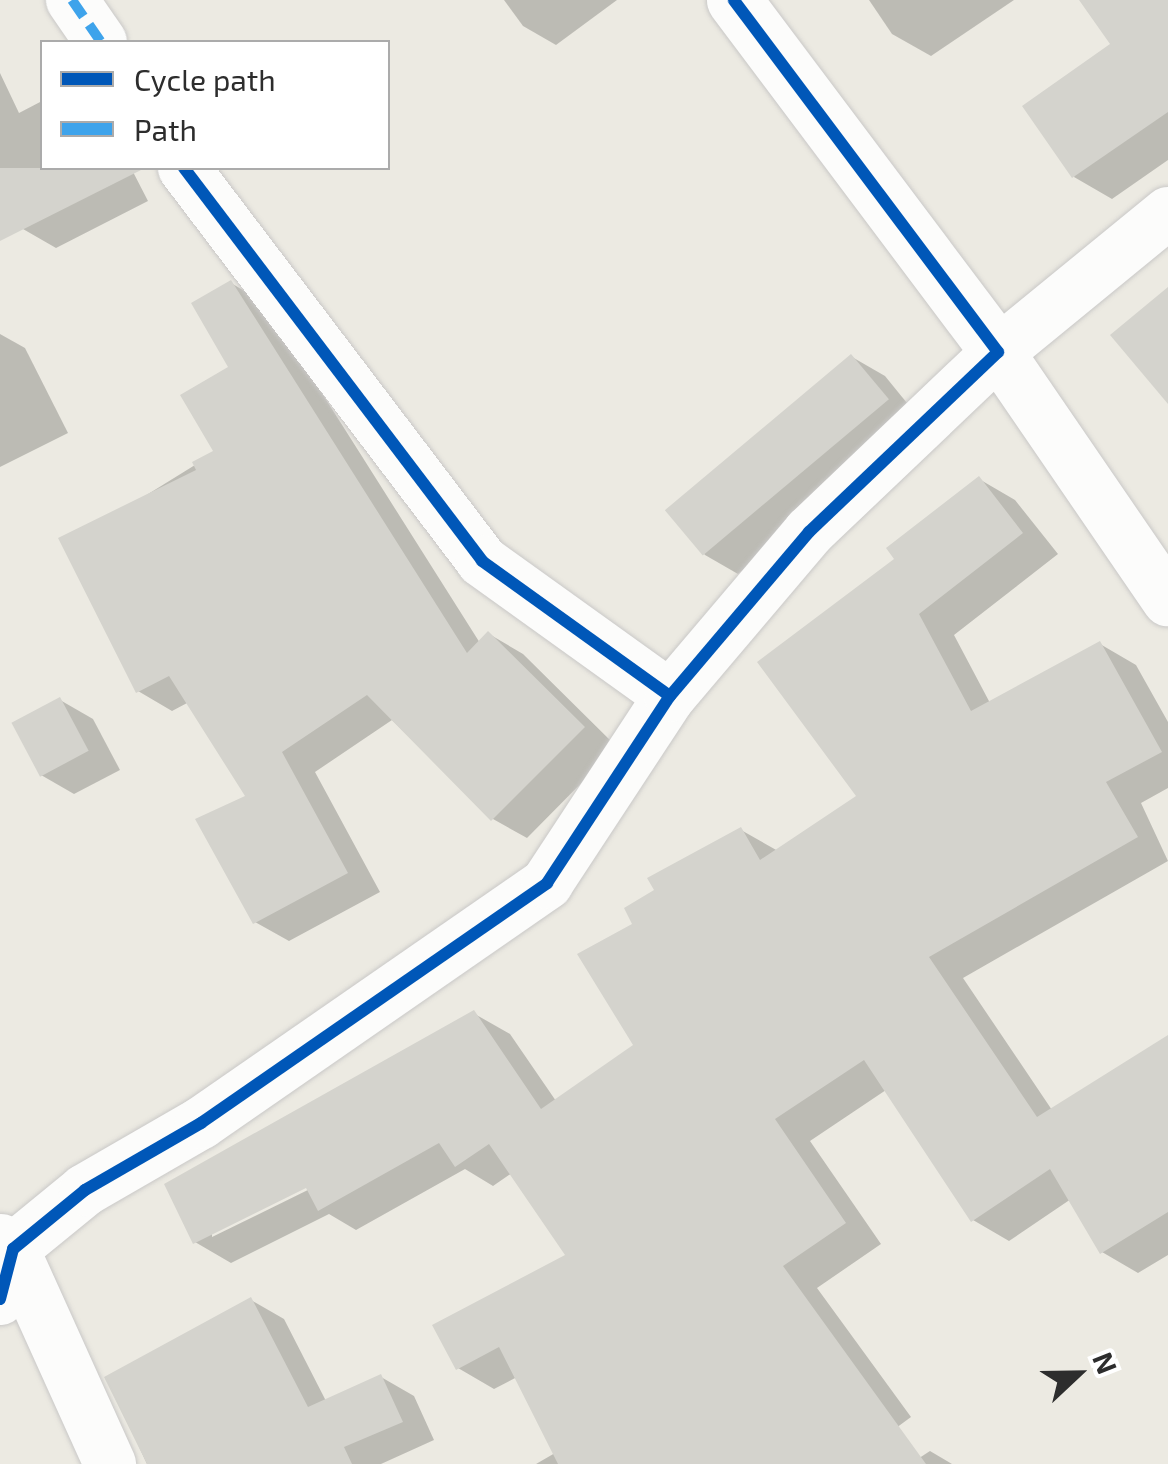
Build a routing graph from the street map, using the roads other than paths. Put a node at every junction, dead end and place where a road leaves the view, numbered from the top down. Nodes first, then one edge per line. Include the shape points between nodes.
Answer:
1 (72, 0) edge
2 (734, 0) edge
3 (99, 40) edge
4 (186, 170) edge
5 (1168, 212) edge
6 (998, 352) junction
7 (1168, 600) edge
8 (670, 696) junction
9 (7, 1244) edge
10 (0, 1299) edge
11 (110, 1464) edge

1 - 3 street
2 - 6 street
4 - 8 street via 482,561
5 - 6 street
6 - 7 street
6 - 8 street via 809,532
8 - 9 street via 547,882 201,1123
9 - 10 street
9 - 11 street

